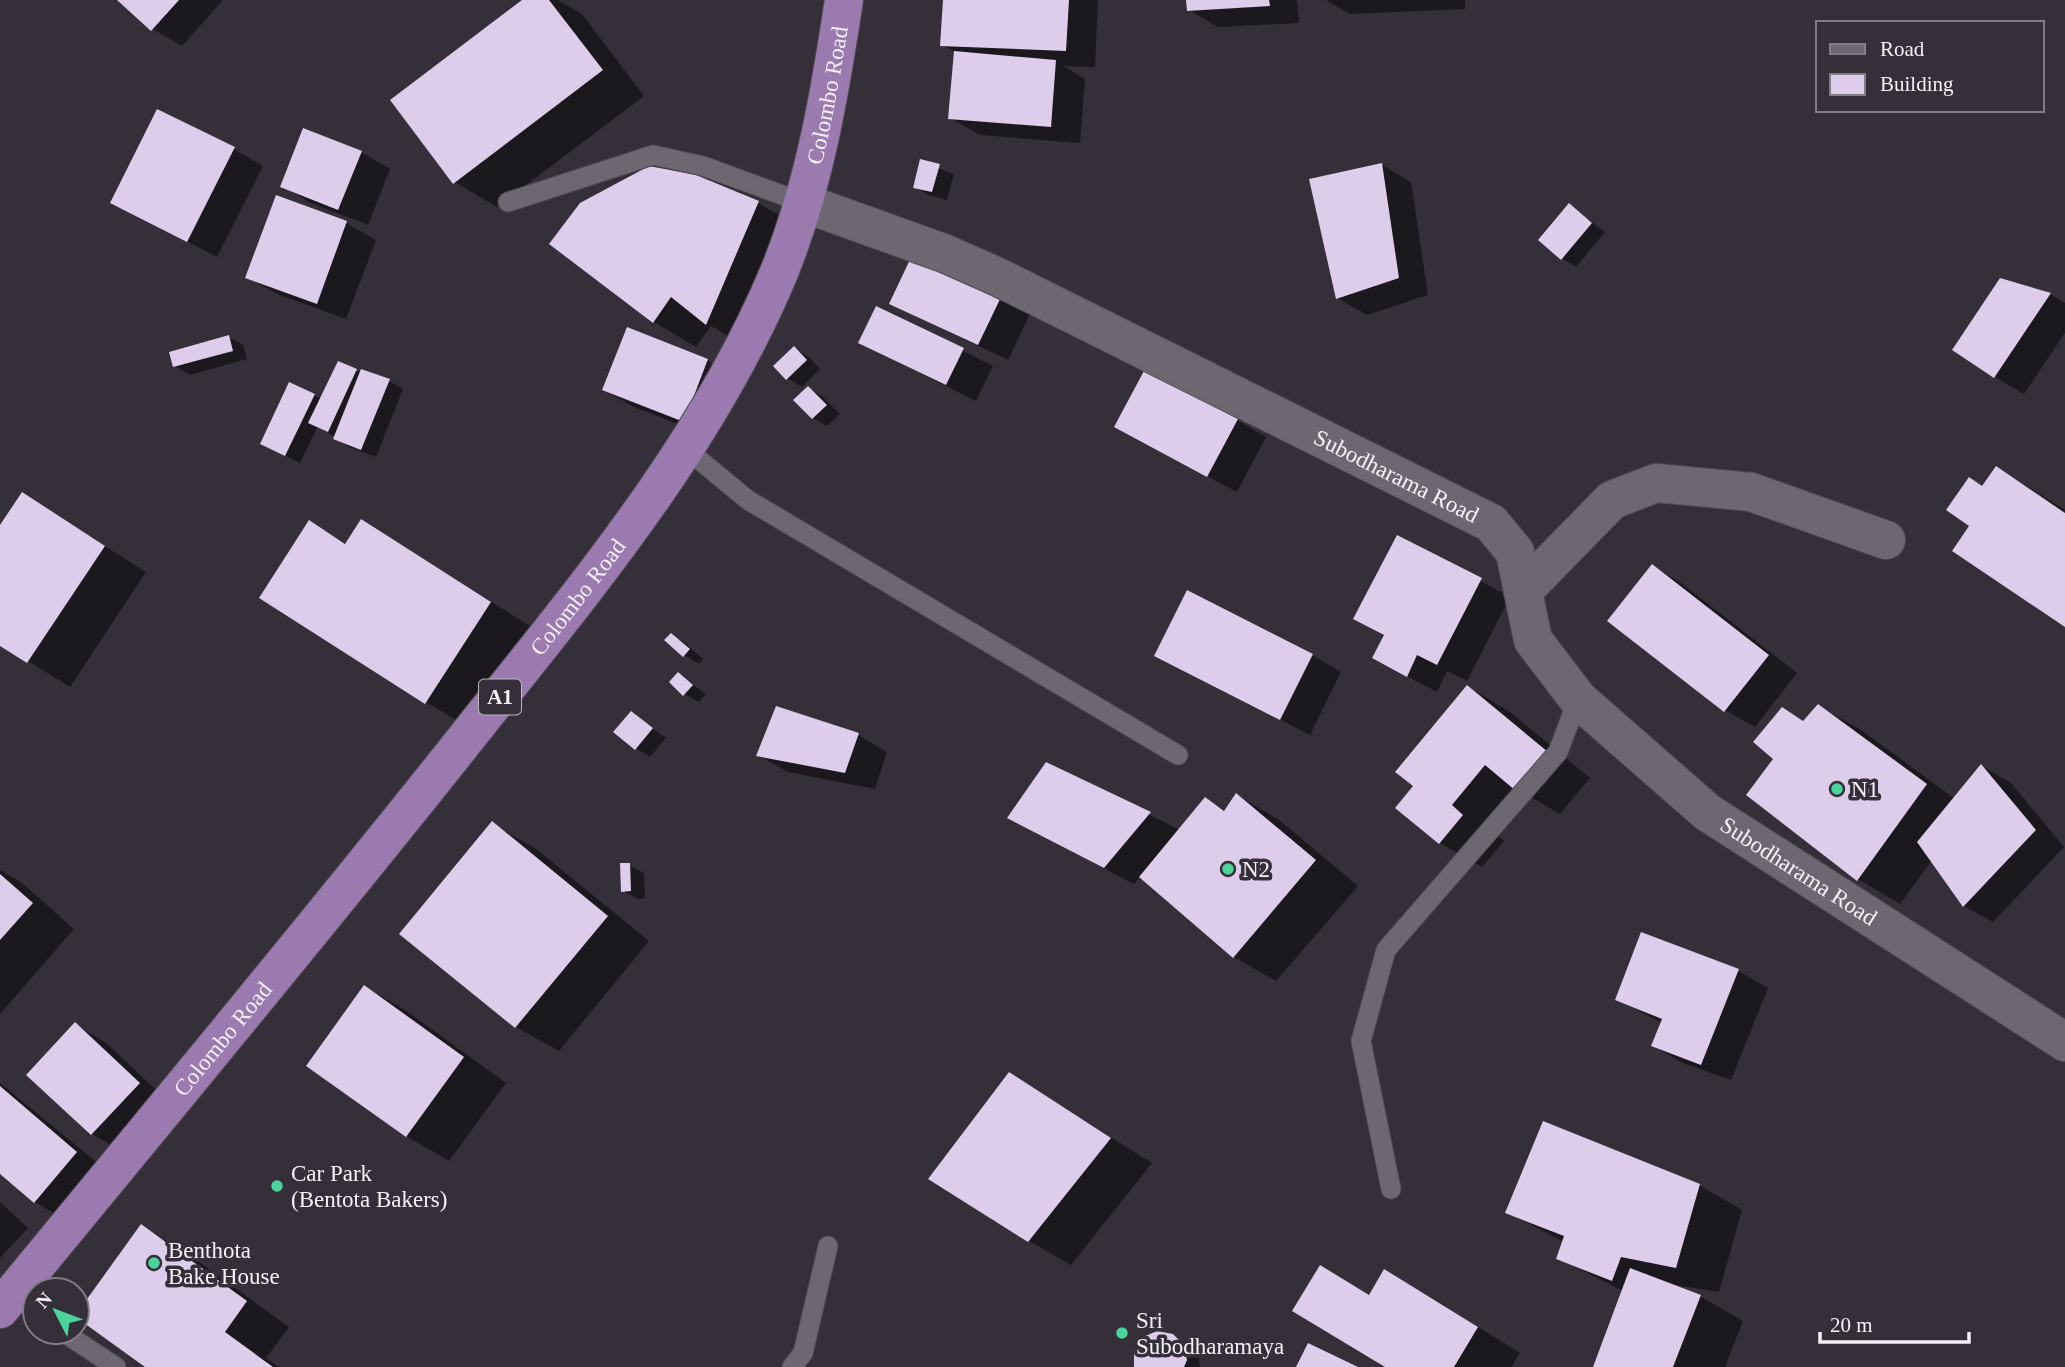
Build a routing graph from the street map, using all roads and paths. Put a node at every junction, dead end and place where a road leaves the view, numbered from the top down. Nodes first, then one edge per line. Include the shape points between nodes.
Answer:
1 (844, 0) edge
2 (508, 202) dead end
3 (804, 203) junction
4 (685, 448) junction
5 (1886, 540) dead end
6 (1523, 591) junction
7 (1578, 699) junction
8 (1178, 755) dead end
9 (2065, 1042) edge
10 (1391, 1189) dead end
11 (828, 1246) dead end
12 (16, 1304) edge
13 (84, 1346) edge
14 (116, 1367) edge
15 (792, 1367) edge

1 - 3 highway, Colombo Road / A1 via 820,141
2 - 3 lane via 653,155 703,166
3 - 4 highway, Colombo Road / A1 via 779,271 745,342
3 - 6 street, Subodharama Road via 1000,278 1491,523 1515,552
4 - 8 lane via 748,500
4 - 12 highway, Colombo Road / A1 via 608,558
5 - 6 street via 1751,492 1656,483 1612,500
6 - 7 street, Subodharama Road via 1533,640
7 - 9 street, Subodharama Road via 1707,812
7 - 10 lane via 1558,752 1386,950 1361,1041
11 - 15 lane via 803,1353
13 - 14 lane

